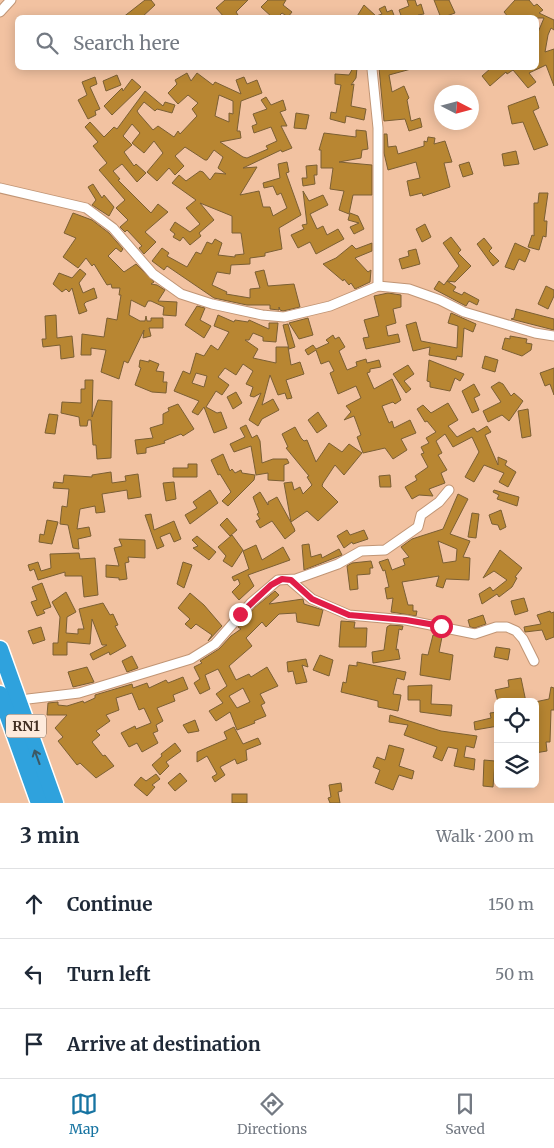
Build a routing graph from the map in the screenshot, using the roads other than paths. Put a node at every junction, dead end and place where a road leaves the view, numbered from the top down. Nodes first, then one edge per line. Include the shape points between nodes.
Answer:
1 (11, 0) edge
2 (0, 12) edge
3 (372, 70) edge
4 (0, 188) edge
5 (378, 286) junction
6 (554, 336) edge
7 (449, 490) dead end
8 (291, 580) junction
9 (0, 649) edge
10 (534, 661) dead end
11 (0, 694) edge
12 (28, 699) dead end
13 (39, 803) edge
14 (54, 803) edge

1 - 2 street
3 - 5 street via 378,128
4 - 5 street via 86,208 113,228 153,274 166,284 181,294 218,306 284,318 323,308
5 - 6 street via 409,289 464,312
7 - 8 street via 439,502 420,515 418,527 385,550 361,551 338,564
8 - 10 street via 312,599 349,615 406,620 475,634 506,627 523,639
8 - 12 street via 282,579 271,585 215,644 191,660 79,693
14 -> 9 highway, RN1
11 - 13 highway, RN1

